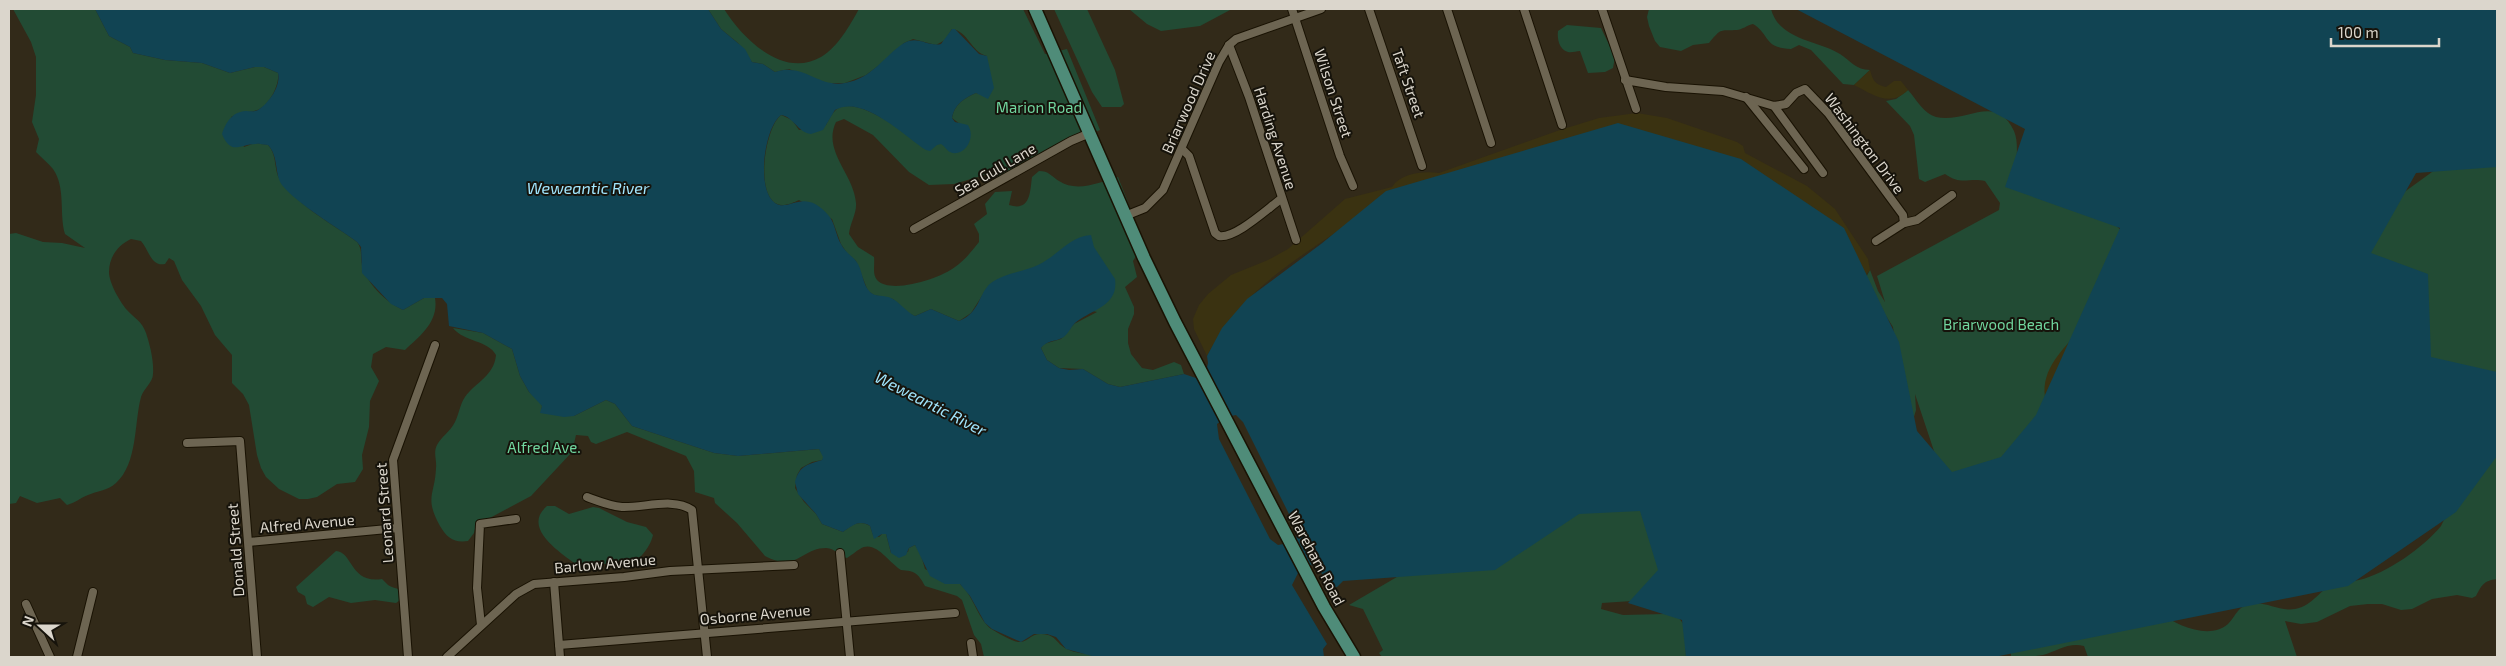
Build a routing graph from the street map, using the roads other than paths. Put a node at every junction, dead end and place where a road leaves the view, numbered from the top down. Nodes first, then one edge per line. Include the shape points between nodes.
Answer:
1 (1036, 9) edge
2 (1292, 9) edge
3 (1321, 9) edge
4 (1369, 9) edge
5 (1447, 9) edge
6 (1524, 9) edge
7 (1602, 9) edge
8 (1295, 18) junction
9 (1229, 45) junction
10 (1625, 80) junction
11 (1746, 97) junction
12 (1774, 106) junction
13 (1636, 109) dead end
14 (1562, 125) dead end
15 (1090, 133) junction
16 (1491, 143) dead end
17 (1182, 149) junction
18 (1422, 166) dead end
19 (1804, 169) dead end
20 (1823, 174) dead end
21 (1353, 186) dead end
22 (1952, 195) dead end
23 (1281, 200) junction
24 (1125, 216) junction
25 (1904, 223) junction
26 (914, 229) dead end
27 (1296, 240) dead end
28 (1876, 241) dead end
29 (436, 345) dead end
30 (187, 443) dead end
31 (587, 497) dead end
32 (516, 519) dead end
33 (398, 528) junction
34 (249, 542) junction
35 (840, 553) dead end
36 (794, 565) dead end
37 (697, 570) junction
38 (554, 582) junction
39 (93, 592) dead end
40 (26, 604) dead end
41 (954, 613) dead end
42 (847, 621) junction
43 (481, 625) junction
44 (704, 632) junction
45 (971, 643) dead end
46 (558, 646) junction
47 (50, 657) edge
48 (77, 657) edge
49 (257, 657) edge
50 (408, 657) edge
51 (447, 657) edge
52 (560, 657) edge
53 (707, 657) edge
54 (850, 657) edge
55 (973, 657) edge
56 (1354, 657) edge

1 - 15 main road
2 - 8 street, Wilson Street
3 - 8 street, Briarwood Drive
4 - 18 street, Taft Street
5 - 16 street
6 - 14 street
7 - 10 street
8 - 9 street, Briarwood Drive via 1236,39
8 - 21 street, Wilson Street
9 - 17 street, Briarwood Drive
9 - 23 street, Harding Avenue
10 - 11 street via 1723,91
10 - 13 street
11 - 12 street
11 - 19 street
12 - 20 street
12 - 25 street, Washington Drive via 1786,104 1805,89 1811,94 1903,215
15 - 24 main road
15 - 26 street, Sea Gull Lane
17 - 23 street via 1190,156 1218,236 1229,235
17 - 24 street, Briarwood Drive via 1157,198 1145,208
22 - 25 street via 1917,220
23 - 27 street, Harding Avenue
24 - 56 main road, Wareham Road via 1252,472
25 - 28 street
29 - 33 street, Leonard Street via 394,455
30 - 34 street, Donald Street via 240,441
31 - 37 street via 620,507 674,504 692,510
32 - 43 street via 480,524 477,588
33 - 34 street, Alfred Avenue
33 - 50 street, Leonard Street
34 - 49 street, Donald Street
35 - 42 street
36 - 37 street, Barlow Avenue
37 - 38 street, Barlow Avenue
37 - 44 street
38 - 43 street, Barlow Avenue via 526,587
38 - 46 street
39 - 48 street
40 - 47 street
41 - 42 street, Osborne Avenue
42 - 44 street, Osborne Avenue
42 - 54 street
43 - 51 street, Barlow Avenue
44 - 46 street, Osborne Avenue
44 - 53 street
45 - 55 street
46 - 52 street

